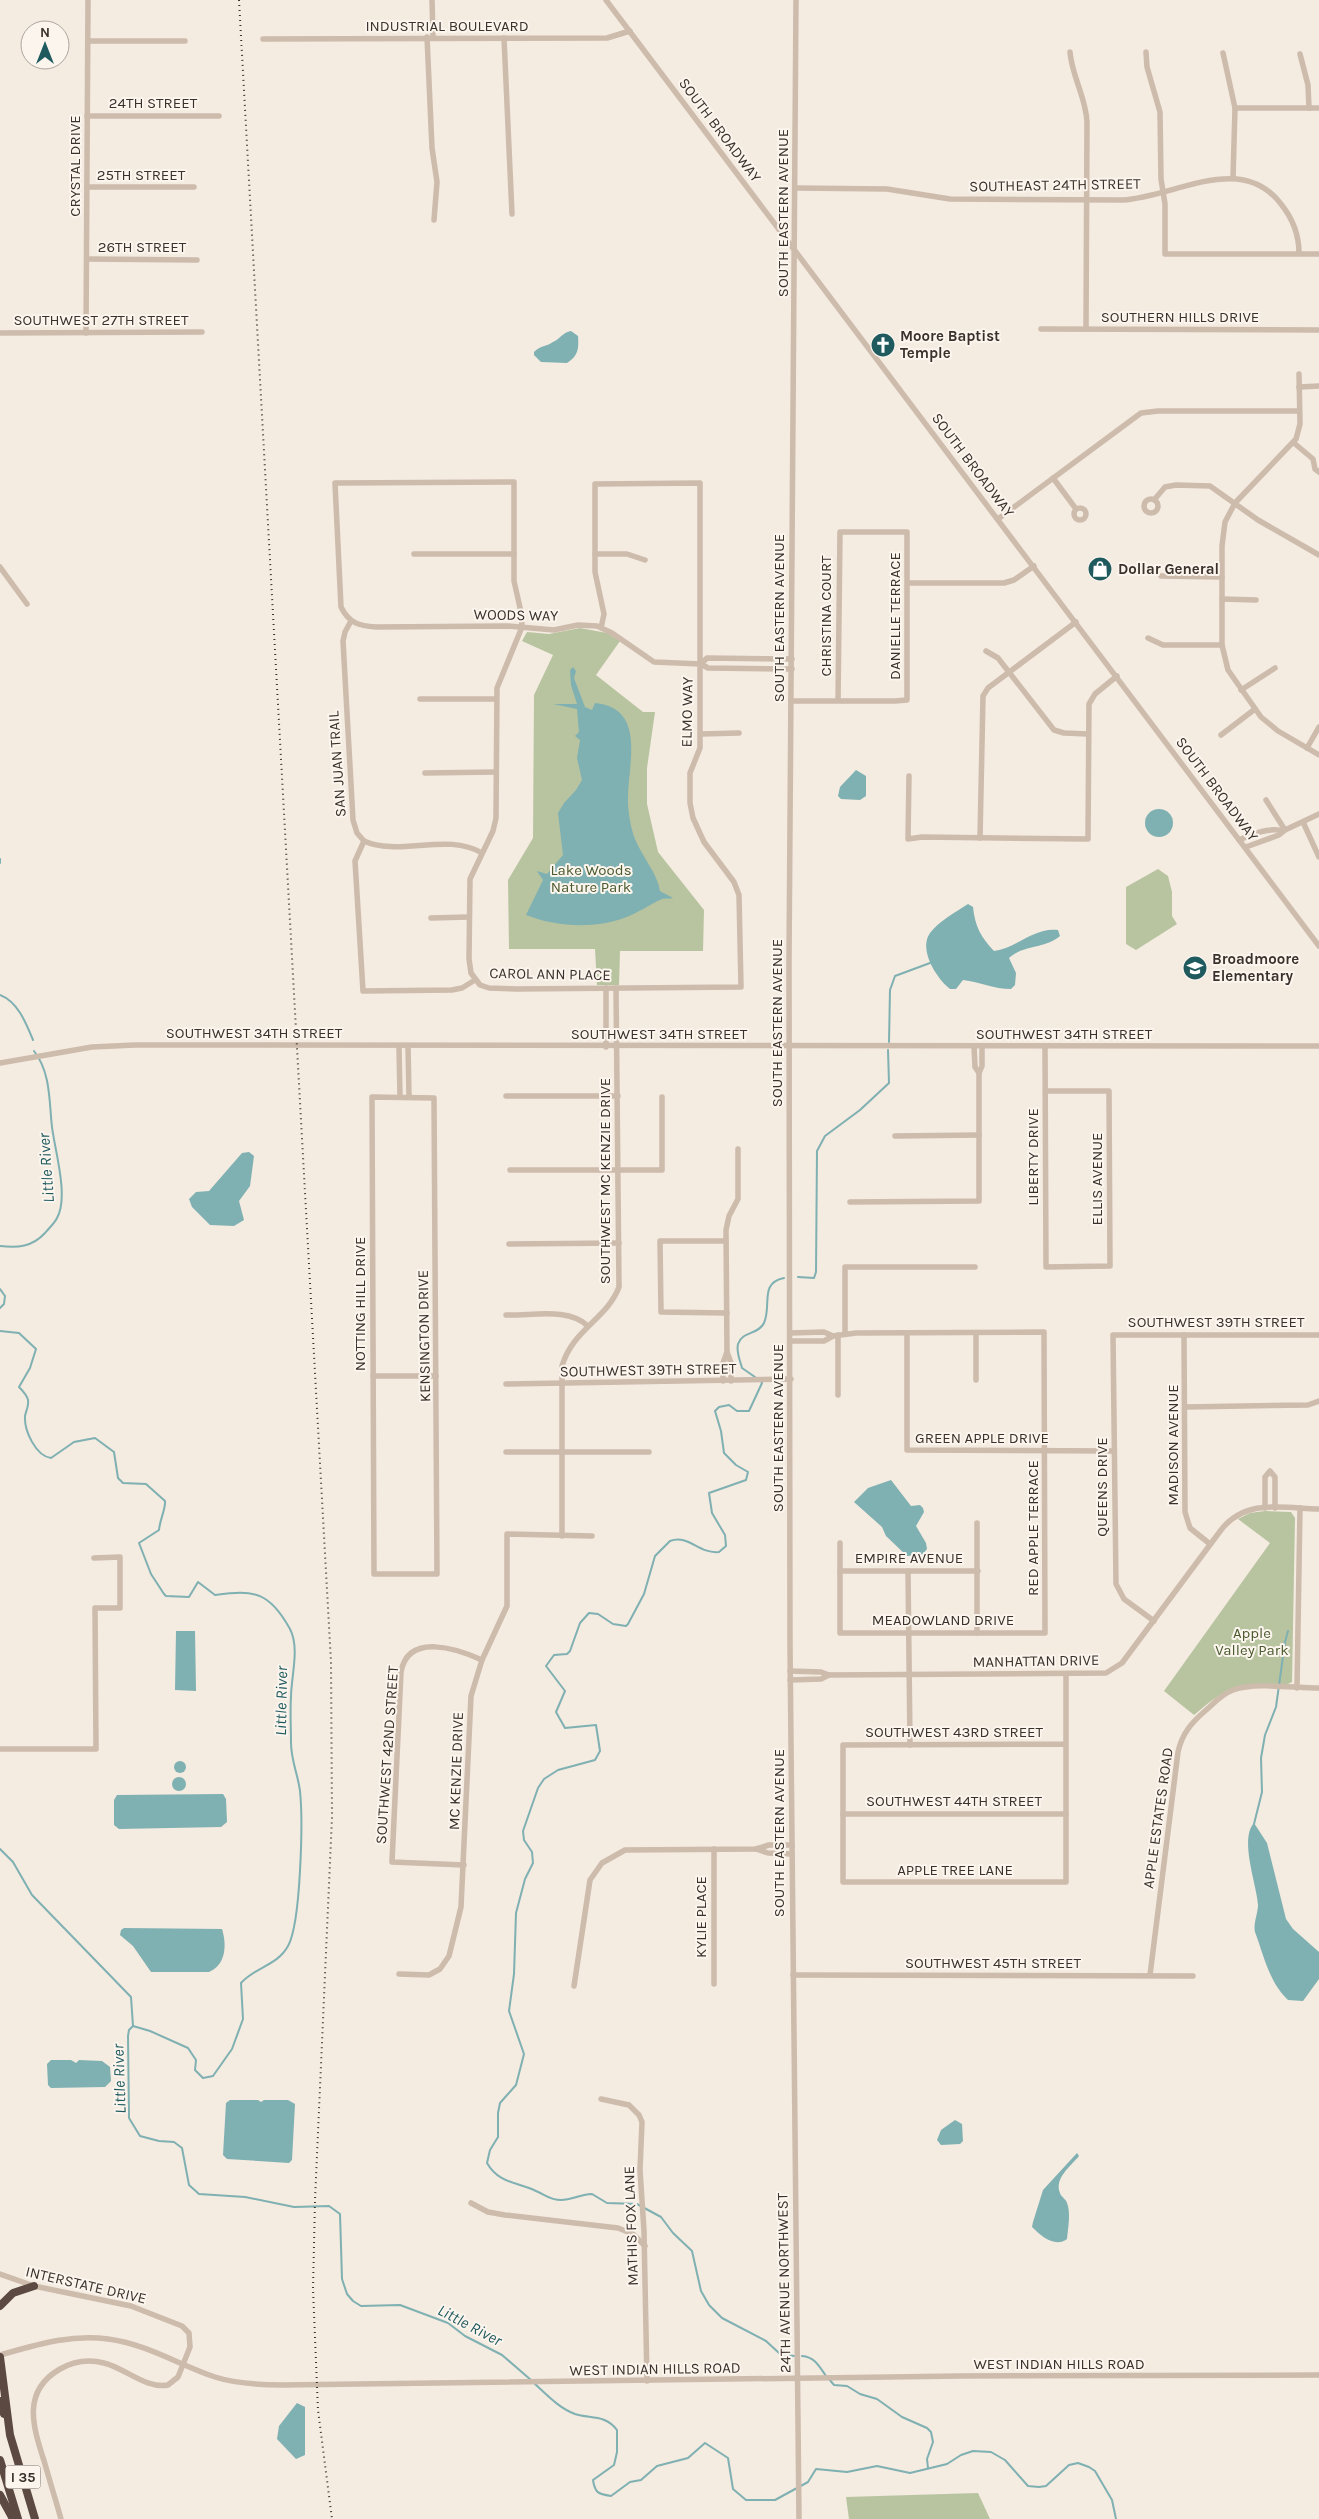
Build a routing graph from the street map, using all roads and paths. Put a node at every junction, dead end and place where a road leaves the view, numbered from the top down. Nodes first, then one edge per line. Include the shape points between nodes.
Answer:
1 (88, 0) edge
2 (432, 0) edge
3 (606, 0) edge
4 (796, 0) edge
5 (630, 31) junction
6 (430, 37) junction
7 (504, 38) junction
8 (264, 39) dead end
9 (88, 41) junction
10 (186, 42) dead end
11 (1070, 52) dead end
12 (1146, 52) dead end
13 (1223, 53) dead end
14 (1300, 54) dead end
15 (1235, 108) junction
16 (1309, 108) junction
17 (1319, 108) edge
18 (87, 116) junction
19 (219, 116) dead end
20 (1233, 178) junction
21 (87, 187) junction
22 (194, 187) dead end
23 (796, 188) junction
24 (1163, 193) junction
25 (1087, 199) junction
26 (512, 214) dead end
27 (434, 220) dead end
28 (795, 250) junction
29 (1299, 254) junction
30 (1319, 254) edge
31 (87, 259) junction
32 (198, 260) dead end
33 (1042, 329) dead end
34 (1086, 329) junction
35 (1319, 330) edge
36 (86, 332) junction
37 (202, 332) dead end
38 (0, 333) edge
39 (1299, 374) dead end
40 (1319, 386) edge
41 (1299, 387) junction
42 (1299, 411) junction
43 (1294, 443) junction
44 (1317, 461) edge
45 (1319, 472) edge
46 (1053, 478) junction
47 (1154, 500) dead end
48 (1235, 503) junction
49 (1076, 509) dead end
50 (998, 519) junction
51 (907, 532) joint
52 (414, 554) dead end
53 (514, 554) junction
54 (595, 554) junction
55 (1319, 555) edge
56 (645, 560) dead end
57 (1034, 566) junction
58 (0, 568) edge
59 (1161, 576) dead end
60 (1222, 577) junction
61 (908, 583) junction
62 (1222, 600) junction
63 (1256, 600) dead end
64 (27, 604) dead end
65 (351, 621) junction
66 (1076, 622) junction
67 (522, 627) junction
68 (601, 628) junction
69 (1148, 638) dead end
70 (1222, 645) junction
71 (986, 651) dead end
72 (792, 659) junction
73 (701, 664) junction
74 (792, 668) junction
75 (1275, 668) dead end
76 (1009, 673) junction
77 (1117, 676) junction
78 (1241, 690) junction
79 (420, 699) dead end
80 (496, 699) junction
81 (791, 701) junction
82 (838, 701) junction
83 (1255, 709) junction
84 (1319, 727) edge
85 (739, 733) dead end
86 (700, 734) junction
87 (1088, 734) junction
88 (1221, 735) dead end
89 (1307, 748) junction
90 (1319, 755) edge
91 (496, 772) junction
92 (425, 773) dead end
93 (909, 776) dead end
94 (1266, 800) dead end
95 (1319, 814) edge
96 (1303, 822) junction
97 (1284, 830) junction
98 (980, 838) junction
99 (1240, 840) junction
100 (364, 841) junction
101 (1246, 847) junction
102 (482, 852) junction
103 (1319, 857) edge
104 (469, 917) junction
105 (432, 918) dead end
106 (1319, 946) edge
107 (475, 980) junction
108 (740, 987) joint
109 (606, 988) junction
110 (616, 988) junction
111 (399, 1046) junction
112 (408, 1046) junction
113 (791, 1046) junction
114 (974, 1046) junction
115 (982, 1046) junction
116 (1045, 1046) junction
117 (1319, 1046) edge
118 (606, 1047) junction
119 (617, 1047) junction
120 (0, 1063) edge
121 (979, 1073) junction
122 (1045, 1091) junction
123 (506, 1096) dead end
124 (618, 1096) junction
125 (400, 1097) junction
126 (409, 1097) junction
127 (662, 1097) dead end
128 (434, 1098) joint
129 (979, 1135) junction
130 (894, 1136) dead end
131 (738, 1149) dead end
132 (510, 1170) dead end
133 (618, 1170) junction
134 (850, 1202) dead end
135 (726, 1241) junction
136 (509, 1244) dead end
137 (619, 1244) junction
138 (1110, 1266) joint
139 (975, 1267) dead end
140 (727, 1312) junction
141 (506, 1315) dead end
142 (588, 1326) junction
143 (976, 1332) junction
144 (790, 1333) junction
145 (906, 1333) junction
146 (845, 1334) junction
147 (1113, 1335) joint
148 (1184, 1335) junction
149 (1319, 1335) edge
150 (835, 1336) junction
151 (790, 1341) junction
152 (727, 1352) junction
153 (373, 1376) junction
154 (436, 1376) junction
155 (790, 1379) junction
156 (976, 1380) dead end
157 (723, 1381) junction
158 (731, 1381) junction
159 (506, 1384) dead end
160 (561, 1384) junction
161 (838, 1395) dead end
162 (1319, 1402) edge
163 (1185, 1407) junction
164 (1045, 1451) junction
165 (1114, 1451) junction
166 (506, 1452) dead end
167 (562, 1452) junction
168 (649, 1452) dead end
169 (1265, 1508) junction
170 (1275, 1508) junction
171 (1300, 1508) junction
172 (1319, 1509) edge
173 (977, 1523) dead end
174 (562, 1536) junction
175 (592, 1536) dead end
176 (840, 1543) dead end
177 (1210, 1544) junction
178 (94, 1558) dead end
179 (840, 1571) junction
180 (908, 1571) junction
181 (978, 1571) junction
182 (437, 1574) joint
183 (1154, 1621) junction
184 (908, 1633) junction
185 (977, 1633) junction
186 (1046, 1633) joint
187 (482, 1660) junction
188 (790, 1671) junction
189 (1066, 1674) junction
190 (829, 1675) junction
191 (909, 1675) junction
192 (790, 1680) junction
193 (1297, 1688) junction
194 (1319, 1688) edge
195 (1066, 1744) junction
196 (910, 1745) junction
197 (0, 1749) edge
198 (843, 1814) junction
199 (1066, 1814) junction
200 (792, 1845) junction
201 (714, 1849) junction
202 (756, 1849) junction
203 (792, 1854) junction
204 (464, 1865) junction
205 (400, 1974) dead end
206 (793, 1975) junction
207 (1150, 1975) junction
208 (1193, 1976) dead end
209 (714, 1984) dead end
210 (574, 1986) dead end
211 (794, 2046) joint
212 (601, 2099) dead end
213 (471, 2203) dead end
214 (645, 2246) junction
215 (0, 2274) edge
216 (34, 2286) junction
217 (0, 2306) edge
218 (0, 2356) edge
219 (183, 2364) junction
220 (1319, 2375) edge
221 (798, 2379) junction
222 (647, 2381) junction
223 (0, 2401) edge
224 (10, 2435) junction
225 (0, 2460) edge
226 (0, 2495) edge
227 (13, 2519) edge
228 (18, 2519) edge
229 (35, 2519) edge
230 (61, 2519) edge
231 (799, 2519) edge

1 - 9 street, CRYSTAL DRIVE
2 - 6 street
3 - 5 street, SOUTH BROADWAY
4 - 23 street, SOUTH EASTERN AVENUE
5 - 7 street, INDUSTRIAL BOULEVARD via 606,38
5 - 28 street, SOUTH BROADWAY
6 - 7 street, INDUSTRIAL BOULEVARD
6 - 8 street, INDUSTRIAL BOULEVARD
6 - 27 street via 432,148 437,182
7 - 26 street
9 - 10 street
9 - 18 street, CRYSTAL DRIVE
11 - 25 street via 1087,113
12 - 24 street via 1160,112
13 - 15 street
14 - 16 street via 1308,85
15 - 16 street
15 - 20 street
16 - 17 street
18 - 19 street, 24TH STREET
18 - 21 street, CRYSTAL DRIVE
20 - 24 street, SOUTHEAST 24TH STREET via 1218,178
20 - 29 street, SOUTHEAST 24TH STREET via 1266,189 1280,202 1295,229
21 - 22 street, 25TH STREET
21 - 31 street, CRYSTAL DRIVE
23 - 25 street, SOUTHEAST 24TH STREET via 886,189 950,199
23 - 28 street, SOUTH EASTERN AVENUE
24 - 25 street, SOUTHEAST 24TH STREET via 1132,199
24 - 29 street via 1165,254
25 - 34 street
28 - 50 street, SOUTH BROADWAY
28 - 72 street, SOUTH EASTERN AVENUE
29 - 30 street
31 - 32 street, 26TH STREET
31 - 36 street, CRYSTAL DRIVE
33 - 34 street, SOUTHERN HILLS DRIVE
34 - 35 street, SOUTHERN HILLS DRIVE
36 - 37 street, SOUTHWEST 27TH STREET
36 - 38 street, SOUTHWEST 27TH STREET
39 - 41 street
40 - 41 street
41 - 42 street
42 - 43 street via 1299,431
42 - 46 street via 1141,413
43 - 44 street
43 - 48 street
44 - 45 street via 1315,469
46 - 49 street
46 - 50 street
47 - 48 street via 1165,487 1204,484
48 - 55 street
48 - 60 street via 1223,533
50 - 57 street, SOUTH BROADWAY
51 - 61 street, DANIELLE TERRACE
51 - 82 street, CHRISTINA COURT via 840,532
52 - 53 street
53 - 65 street via 514,482 335,483 341,607
53 - 67 street via 514,581
54 - 56 street via 627,554
54 - 68 street via 595,572 604,609
54 - 73 street, ELMO WAY via 595,484 700,483
57 - 61 street via 1009,582
57 - 66 street, SOUTH BROADWAY
58 - 64 street
59 - 60 street
60 - 62 street
61 - 82 street, DANIELLE TERRACE via 907,700
62 - 63 street
62 - 70 street
65 - 67 street, WOODS WAY via 376,627
65 - 100 street, SAN JUAN TRAIL via 343,641 351,798 354,827
66 - 76 street
66 - 77 street, SOUTH BROADWAY
67 - 68 street, WOODS WAY via 554,630 578,625
67 - 80 street via 498,683
68 - 73 street, WOODS WAY via 654,662
69 - 70 street via 1163,645
70 - 78 street via 1228,670
71 - 76 street via 998,658
72 - 73 street, WOODS WAY via 707,658
72 - 74 street, SOUTH EASTERN AVENUE
73 - 74 street, WOODS WAY via 708,668
73 - 86 street, ELMO WAY
74 - 81 street, SOUTH EASTERN AVENUE
75 - 78 street
76 - 87 street via 1054,730
76 - 98 street via 988,688 982,701
77 - 87 street via 1092,698
77 - 99 street, SOUTH BROADWAY
78 - 83 street
79 - 80 street
80 - 91 street
81 - 82 street
81 - 113 street, SOUTH EASTERN AVENUE
83 - 88 street
83 - 89 street via 1269,725
84 - 89 street
85 - 86 street
86 - 108 street, ELMO WAY via 700,753 689,781 691,808 704,842 734,882 739,895
87 - 98 street via 1088,839
89 - 90 street
91 - 92 street
91 - 102 street via 494,825
93 - 98 street via 908,839
94 - 97 street
95 - 96 street
96 - 97 street
96 - 103 street
97 - 99 street via 1258,832
97 - 101 street via 1279,836
99 - 101 street, SOUTH BROADWAY
100 - 102 street via 382,845 462,845
100 - 107 street, CAROL ANN PLACE via 355,861 363,991 452,990
101 - 106 street, SOUTH BROADWAY
102 - 104 street via 470,879
104 - 105 street
104 - 107 street via 469,959
107 - 109 street, CAROL ANN PLACE via 480,985 494,988
108 - 110 street, CAROL ANN PLACE
109 - 110 street, CAROL ANN PLACE
109 - 118 street
110 - 119 street, SOUTHWEST MC KENZIE DRIVE
111 - 112 street, SOUTHWEST 34TH STREET
111 - 120 street, SOUTHWEST 34TH STREET via 136,1045 92,1047
111 - 125 street
112 - 118 street, SOUTHWEST 34TH STREET
112 - 126 street
113 - 114 street, SOUTHWEST 34TH STREET
113 - 119 street, SOUTHWEST 34TH STREET
113 - 144 street, SOUTH EASTERN AVENUE
114 - 115 street, SOUTHWEST 34TH STREET
114 - 121 street via 975,1068
115 - 116 street, SOUTHWEST 34TH STREET
115 - 121 street
116 - 117 street, SOUTHWEST 34TH STREET
116 - 122 street, LIBERTY DRIVE
118 - 119 street, SOUTHWEST 34TH STREET
119 - 124 street, SOUTHWEST MC KENZIE DRIVE
121 - 129 street
122 - 138 street, ELLIS AVENUE via 1109,1091
122 - 138 street, LIBERTY DRIVE via 1046,1267
123 - 124 street
124 - 133 street, SOUTHWEST MC KENZIE DRIVE
125 - 126 street, NOTTING HILL DRIVE
125 - 153 street, NOTTING HILL DRIVE via 372,1097
126 - 128 street, NOTTING HILL DRIVE
127 - 133 street via 662,1170
128 - 154 street, KENSINGTON DRIVE
129 - 130 street
129 - 134 street via 979,1201
131 - 135 street via 738,1198 729,1216
132 - 133 street
133 - 137 street, SOUTHWEST MC KENZIE DRIVE
135 - 140 street
135 - 140 street via 660,1241 661,1312
136 - 137 street
137 - 142 street, SOUTHWEST MC KENZIE DRIVE via 616,1295
139 - 146 street via 844,1268
140 - 152 street
141 - 142 street via 570,1315
142 - 160 street, SOUTHWEST MC KENZIE DRIVE via 567,1352
143 - 145 street
143 - 156 street
143 - 164 street, RED APPLE TERRACE via 1044,1332
144 - 150 street via 824,1332
144 - 151 street, SOUTH EASTERN AVENUE
145 - 146 street
145 - 164 street, GREEN APPLE DRIVE via 907,1450
146 - 150 street
147 - 148 street, SOUTHWEST 39TH STREET
147 - 165 street, QUEENS DRIVE
148 - 149 street, SOUTHWEST 39TH STREET
148 - 163 street, MADISON AVENUE
150 - 151 street via 824,1341
150 - 161 street
151 - 155 street, SOUTH EASTERN AVENUE
152 - 157 street
152 - 158 street
153 - 154 street
153 - 182 street, NOTTING HILL DRIVE via 374,1574
154 - 182 street, KENSINGTON DRIVE
155 - 158 street, SOUTHWEST 39TH STREET
155 - 188 street, SOUTH EASTERN AVENUE
157 - 158 street, SOUTHWEST 39TH STREET
157 - 160 street, SOUTHWEST 39TH STREET
159 - 160 street, SOUTHWEST 39TH STREET
160 - 167 street, SOUTHWEST MC KENZIE DRIVE
162 - 163 street via 1308,1406
163 - 177 street, MADISON AVENUE via 1186,1519 1193,1532
164 - 165 street, GREEN APPLE DRIVE
164 - 186 street, RED APPLE TERRACE
165 - 183 street, QUEENS DRIVE via 1116,1584 1124,1598
166 - 167 street
167 - 168 street
167 - 174 street, SOUTHWEST MC KENZIE DRIVE
169 - 170 street
169 - 170 street via 1265,1477 1270,1471 1275,1477
169 - 177 street via 1246,1509 1233,1516
170 - 171 street
171 - 172 street
171 - 193 street
173 - 181 street
174 - 175 street
174 - 187 street, MC KENZIE DRIVE via 507,1534 507,1606
176 - 179 street
177 - 183 street, MANHATTAN DRIVE
178 - 197 street via 120,1556 120,1608 95,1608 96,1749
179 - 180 street, EMPIRE AVENUE
179 - 184 street, MEADOWLAND DRIVE via 840,1633
180 - 181 street, EMPIRE AVENUE
180 - 184 street
181 - 185 street
183 - 189 street, MANHATTAN DRIVE via 1117,1668 1100,1674
184 - 185 street, MEADOWLAND DRIVE
184 - 191 street
185 - 186 street, MEADOWLAND DRIVE
187 - 204 street, MC KENZIE DRIVE via 471,1696
187 - 204 street, SOUTHWEST 42ND STREET via 461,1651 427,1647 410,1654 401,1672 392,1862
188 - 190 street, MANHATTAN DRIVE
188 - 192 street, SOUTH EASTERN AVENUE
189 - 191 street, MANHATTAN DRIVE
189 - 195 street
190 - 191 street, MANHATTAN DRIVE
190 - 192 street, MANHATTAN DRIVE via 822,1679
191 - 196 street
192 - 200 street, SOUTH EASTERN AVENUE
193 - 194 street, APPLE ESTATES ROAD
193 - 207 street, APPLE ESTATES ROAD via 1233,1690 1195,1720 1184,1734 1178,1752
195 - 196 street, SOUTHWEST 43RD STREET
195 - 199 street
196 - 198 street, SOUTHWEST 43RD STREET via 842,1745
198 - 199 street, SOUTHWEST 44TH STREET
198 - 199 street, APPLE TREE LANE via 843,1882 1066,1882
200 - 202 street via 769,1845
200 - 203 street, SOUTH EASTERN AVENUE
201 - 202 street
201 - 209 street, KYLIE PLACE
201 - 210 street via 631,1849 602,1862 589,1886
202 - 203 street
203 - 206 street, SOUTH EASTERN AVENUE
204 - 205 street, MC KENZIE DRIVE via 462,1908 448,1956 440,1969 429,1974
206 - 207 street, SOUTHWEST 45TH STREET
206 - 211 street, SOUTH EASTERN AVENUE
207 - 208 street, SOUTHWEST 45TH STREET
211 - 221 street, 24TH AVENUE NORTHWEST
212 - 214 street, MATHIS FOX LANE via 629,2105 641,2118 640,2185
213 - 214 street via 488,2212 505,2215 618,2228 633,2234
214 - 222 street, MATHIS FOX LANE
215 - 216 street, INTERSTATE DRIVE
216 - 217 highway via 13,2293
216 - 219 street, INTERSTATE DRIVE via 124,2304 175,2322 186,2329 191,2338
218 - 219 street, WEST INDIAN HILLS ROAD via 55,2340 106,2339 139,2346
218 - 224 highway
219 - 222 street, WEST INDIAN HILLS ROAD via 214,2376 255,2384
219 - 230 street via 176,2380 164,2386 106,2363 92,2361 65,2366 44,2383 35,2399 32,2420
220 - 221 street, WEST INDIAN HILLS ROAD
221 - 222 street, WEST INDIAN HILLS ROAD
221 - 231 street, 24TH AVENUE NORTHWEST
223 - 224 highway, I 35
224 - 229 highway, I 35
225 - 228 highway, I 35
226 - 227 highway

